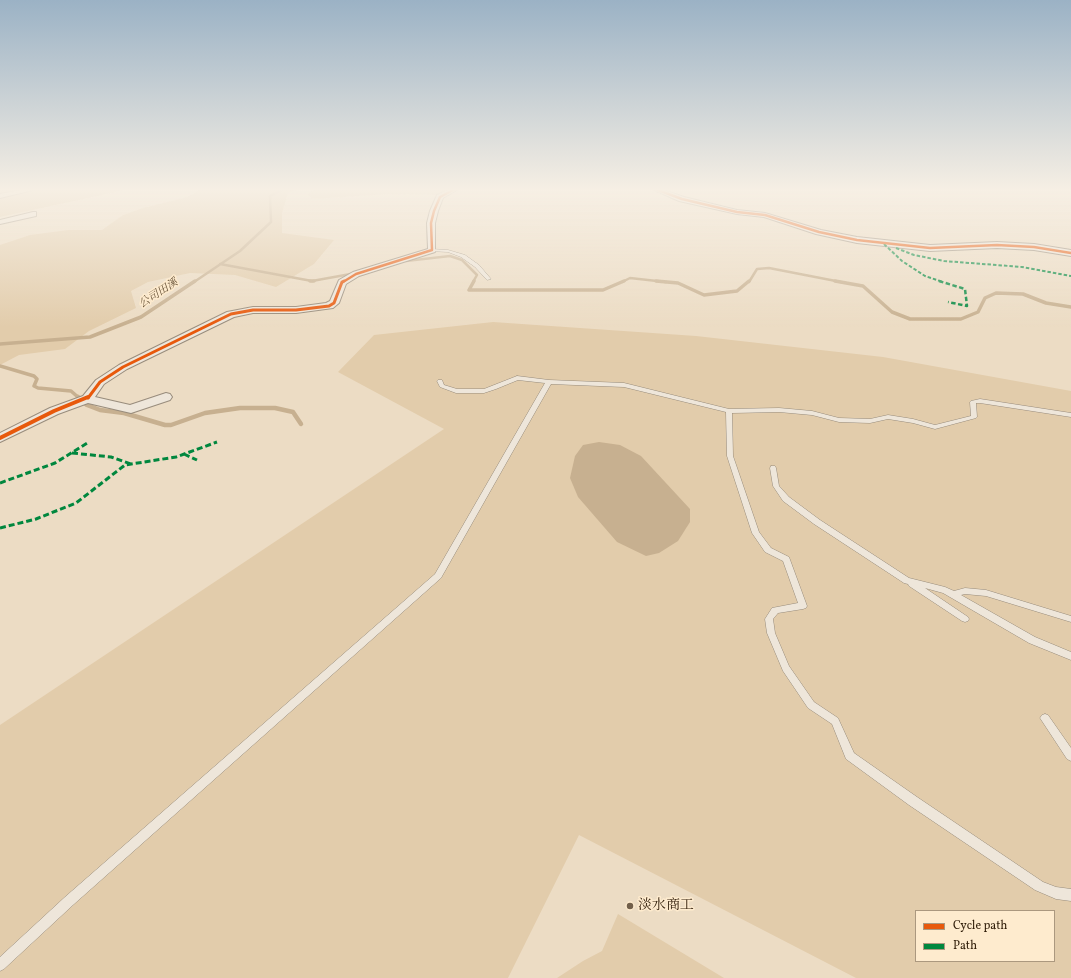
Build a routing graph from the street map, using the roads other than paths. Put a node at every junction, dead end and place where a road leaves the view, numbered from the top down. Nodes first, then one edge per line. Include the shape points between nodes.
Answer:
1 (431, 236) edge
2 (836, 236) edge
3 (432, 250) junction
4 (1071, 253) edge
5 (489, 279) dead end
6 (440, 381) dead end
7 (549, 382) junction
8 (166, 397) dead end
9 (81, 401) junction
10 (729, 411) junction
11 (1071, 415) edge
12 (0, 438) edge
13 (773, 468) dead end
14 (907, 581) junction
15 (953, 595) junction
16 (965, 619) dead end
17 (1071, 619) edge
18 (1071, 656) edge
19 (1044, 718) dead end
20 (1071, 756) edge
21 (1071, 895) edge
22 (0, 965) edge

1 - 3 street
2 - 4 street via 930,248 1012,246
3 - 5 lane via 448,251 463,256
3 - 9 street via 348,278 342,282 334,303 329,306 296,310 253,310 231,314 123,367 100,382
6 - 7 lane via 442,386 456,391 484,391 517,378
7 - 10 lane via 624,385
7 - 22 lane via 438,576 75,895
8 - 9 street via 131,409
9 - 12 street via 54,411
10 - 11 lane via 779,410 812,413 839,420 870,421 888,417 935,427 974,417 973,402 980,400
10 - 21 lane via 730,456 756,533 768,550 786,559 803,606 775,610 769,618 771,633 786,668 811,705 835,721 850,756 1039,886 1056,893
13 - 14 lane via 776,486 786,499
14 - 15 lane via 945,590
14 - 16 lane
15 - 17 lane via 966,591 986,593
15 - 18 lane via 1032,640
19 - 20 lane

